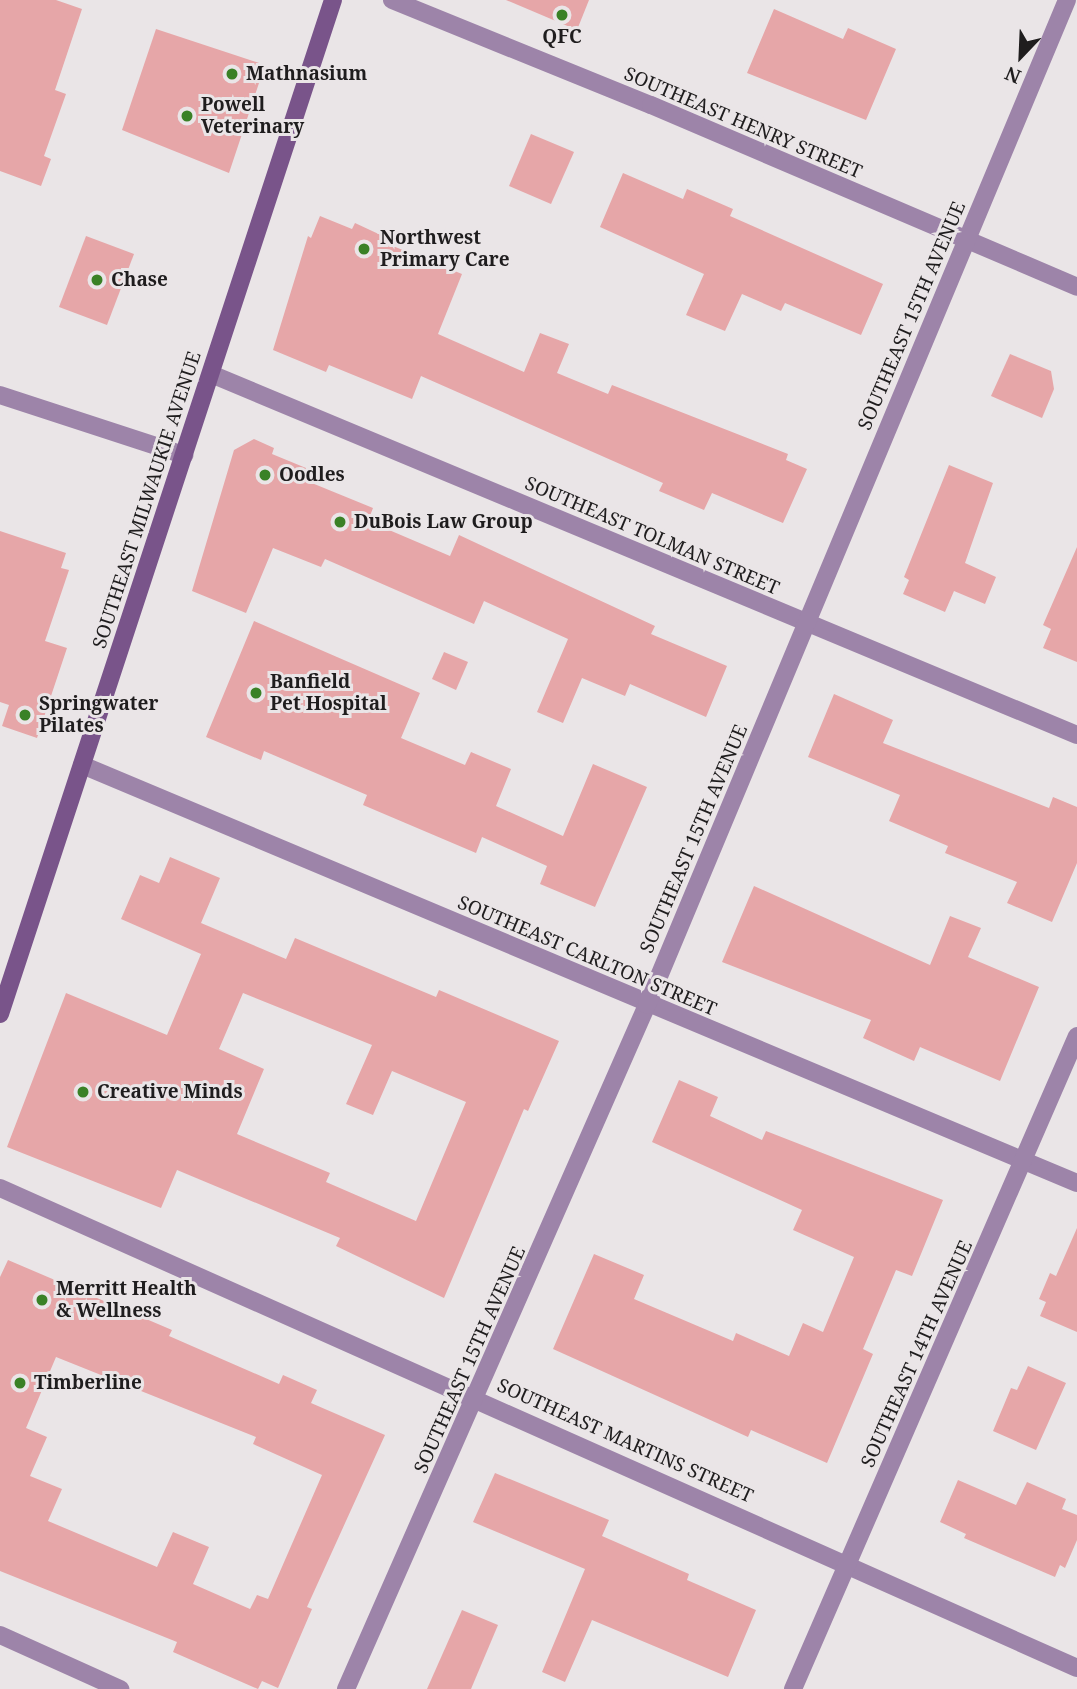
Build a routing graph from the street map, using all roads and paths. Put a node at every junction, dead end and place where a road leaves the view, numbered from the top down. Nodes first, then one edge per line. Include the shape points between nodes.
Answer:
1 (333, 0) edge
2 (392, 0) edge
3 (1067, 0) edge
4 (966, 241) junction
5 (1077, 288) edge
6 (211, 374) junction
7 (0, 395) edge
8 (184, 455) junction
9 (807, 624) junction
10 (1077, 735) edge
11 (82, 765) junction
12 (647, 1005) junction
13 (0, 1014) edge
14 (1077, 1036) edge
15 (1024, 1161) junction
16 (1077, 1183) edge
17 (0, 1188) edge
18 (477, 1397) junction
19 (848, 1564) junction
20 (0, 1635) edge
21 (1077, 1668) edge
22 (120, 1689) edge
23 (346, 1689) edge
24 (793, 1689) edge

1 - 6 main road, SOUTHEAST MILWAUKIE AVENUE
2 - 4 street, SOUTHEAST HENRY STREET
3 - 4 street, SOUTHEAST 15TH AVENUE
4 - 5 street, SOUTHEAST HENRY STREET
4 - 9 street, SOUTHEAST 15TH AVENUE
6 - 8 main road, SOUTHEAST MILWAUKIE AVENUE
6 - 9 street, SOUTHEAST TOLMAN STREET
7 - 8 street
8 - 11 main road, SOUTHEAST MILWAUKIE AVENUE
9 - 10 street, SOUTHEAST TOLMAN STREET
9 - 12 street, SOUTHEAST 15TH AVENUE
11 - 12 street, SOUTHEAST CARLTON STREET
11 - 13 main road, SOUTHEAST MILWAUKIE AVENUE
12 - 15 street, SOUTHEAST CARLTON STREET
12 - 18 street, SOUTHEAST 15TH AVENUE
14 - 15 street, SOUTHEAST 14TH AVENUE
15 - 16 street, SOUTHEAST CARLTON STREET
15 - 19 street, SOUTHEAST 14TH AVENUE
17 - 18 street, SOUTHEAST MARTINS STREET
18 - 19 street, SOUTHEAST MARTINS STREET
18 - 23 street, SOUTHEAST 15TH AVENUE
19 - 21 street, SOUTHEAST MARTINS STREET
19 - 24 street, SOUTHEAST 14TH AVENUE
20 - 22 street

